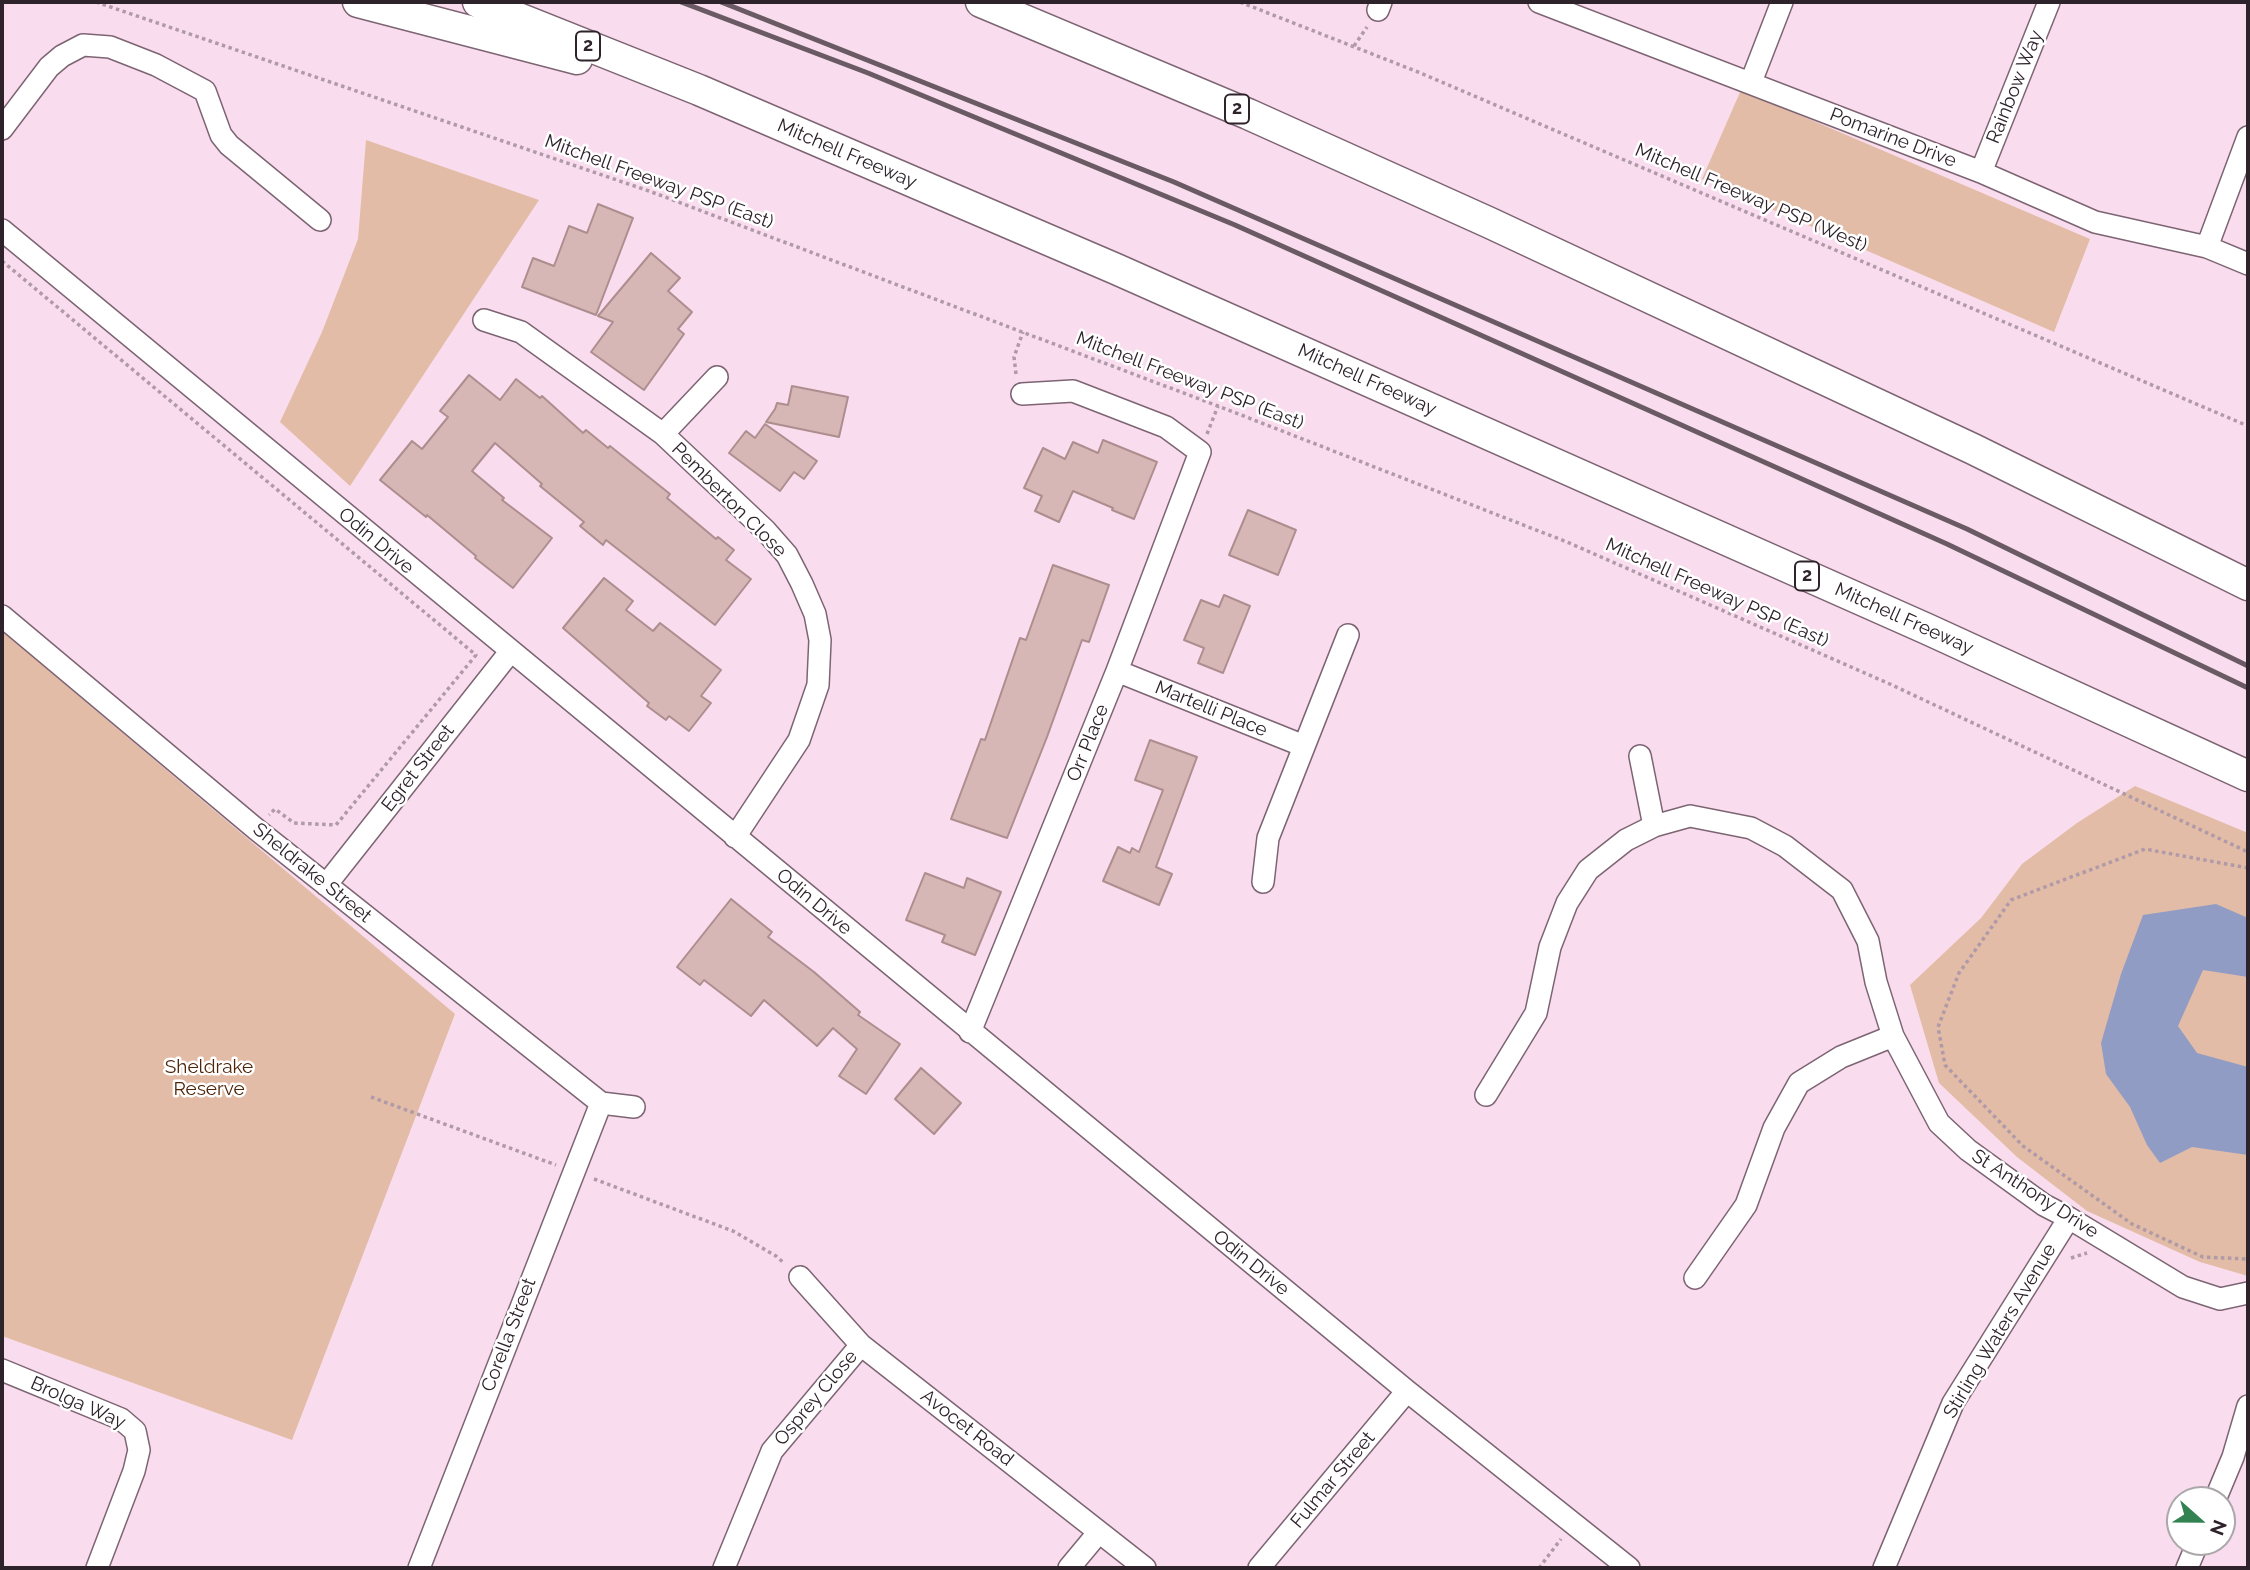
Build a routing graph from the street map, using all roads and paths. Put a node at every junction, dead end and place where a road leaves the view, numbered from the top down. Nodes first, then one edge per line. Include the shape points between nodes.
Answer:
1 (96, 2) edge
2 (358, 2) edge
3 (478, 2) edge
4 (981, 2) edge
5 (1240, 2) edge
6 (1539, 2) edge
7 (1782, 2) edge
8 (2049, 2) edge
9 (1751, 82) junction
10 (699, 90) junction
11 (2, 129) edge
12 (2248, 137) edge
13 (1981, 172) junction
14 (320, 220) dead end
15 (2, 230) edge
16 (2207, 247) junction
17 (2, 261) edge
18 (2248, 264) edge
19 (484, 320) dead end
20 (1023, 332) junction
21 (717, 377) dead end
22 (1024, 394) joint
23 (1218, 406) junction
24 (2248, 426) edge
25 (663, 434) junction
26 (1199, 452) junction
27 (2248, 584) edge
28 (2, 616) edge
29 (1348, 635) dead end
30 (510, 652) junction
31 (1117, 671) junction
32 (1304, 746) junction
33 (1640, 756) dead end
34 (2248, 776) edge
35 (1654, 826) junction
36 (256, 829) junction
37 (736, 837) junction
38 (2248, 852) edge
39 (2248, 868) edge
40 (1263, 882) dead end
41 (326, 885) junction
42 (970, 1032) junction
43 (1894, 1036) junction
44 (1486, 1095) dead end
45 (371, 1097) dead end
46 (601, 1103) junction
47 (634, 1108) dead end
48 (560, 1167) dead end
49 (585, 1176) dead end
50 (2069, 1217) junction
51 (2115, 1246) junction
52 (2248, 1259) edge
53 (2066, 1263) dead end
54 (800, 1278) joint
55 (1695, 1278) dead end
56 (2248, 1293) edge
57 (861, 1345) junction
58 (2, 1370) edge
59 (1406, 1391) junction
60 (2248, 1406) edge
61 (2221, 1486) edge
62 (1573, 1524) junction
63 (1099, 1532) junction
64 (1886, 1567) edge
65 (97, 1568) edge
66 (419, 1568) edge
67 (724, 1568) edge
68 (1069, 1568) edge
69 (1145, 1568) edge
70 (1259, 1568) edge
71 (1539, 1568) edge
72 (1629, 1568) edge

1 - 20 path, Mitchell Freeway PSP (East) via 649,191
2 - 10 highway
3 - 10 highway, Mitchell Freeway / 2
4 - 27 highway, 2 via 1248,114 1490,223 1973,449
5 - 24 path, Mitchell Freeway PSP (West) via 1405,67
6 - 9 street, Pomarine Drive
7 - 9 street
8 - 13 street, Rainbow Way
9 - 13 street, Pomarine Drive
10 - 34 highway, Mitchell Freeway / 2 via 1116,269
11 - 14 street via 62,56 83,46 110,47 205,91 229,145
12 - 16 street
13 - 16 street, Pomarine Drive via 2095,222
15 - 30 street, Odin Drive
16 - 18 street, Pomarine Drive
17 - 36 path via 476,655 336,825 294,823 275,809
19 - 25 street, Pemberton Close via 521,332
20 - 22 path via 1014,367
20 - 23 path, Mitchell Freeway PSP (East)
21 - 25 street
22 - 26 street via 1073,391 1166,427
23 - 26 path
23 - 38 path, Mitchell Freeway PSP (East) via 1567,542 1892,685
25 - 37 street, Pemberton Close via 786,555 818,627 818,685 809,716 787,760
26 - 31 street, Orr Place
28 - 36 street, Sheldrake Street
29 - 32 street
30 - 37 street, Odin Drive
30 - 41 street, Egret Street
31 - 32 street, Martelli Place
31 - 42 street, Orr Place
32 - 40 street via 1268,838
33 - 35 street
35 - 43 street, St Anthony Drive via 1690,816 1751,828 1785,846 1842,890 1868,941
35 - 44 street, St Anthony Drive via 1626,840 1588,870 1567,903 1550,947 1536,1013
36 - 41 street, Sheldrake Street
37 - 42 street, Odin Drive
39 - 52 path via 2145,849 2011,900 1959,973 1938,1027 1945,1065 2023,1146 2132,1224 2203,1256
41 - 46 street, Sheldrake Street
42 - 59 street, Odin Drive
43 - 50 street, St Anthony Drive via 1938,1123 2005,1178
43 - 55 street via 1842,1056 1799,1083 1773,1128 1746,1205
45 - 48 path
46 - 47 street, Sheldrake Street
46 - 66 street, Corella Street
49 - 54 path via 733,1231 776,1256
50 - 51 street, St Anthony Drive
50 - 64 street, Stirling Waters Avenue via 1953,1402
51 - 53 path via 2072,1257
51 - 56 street, St Anthony Drive via 2183,1287 2220,1299
54 - 57 street, Avocet Road
57 - 63 street, Avocet Road
57 - 67 street, Osprey Close via 772,1451
58 - 65 street, Brolga Way via 121,1419 135,1431 139,1450 134,1471
59 - 62 street, Odin Drive
59 - 70 street, Fulmar Street
60 - 61 street
62 - 71 path
62 - 72 street, Odin Drive
63 - 68 street
63 - 69 street, Avocet Road

